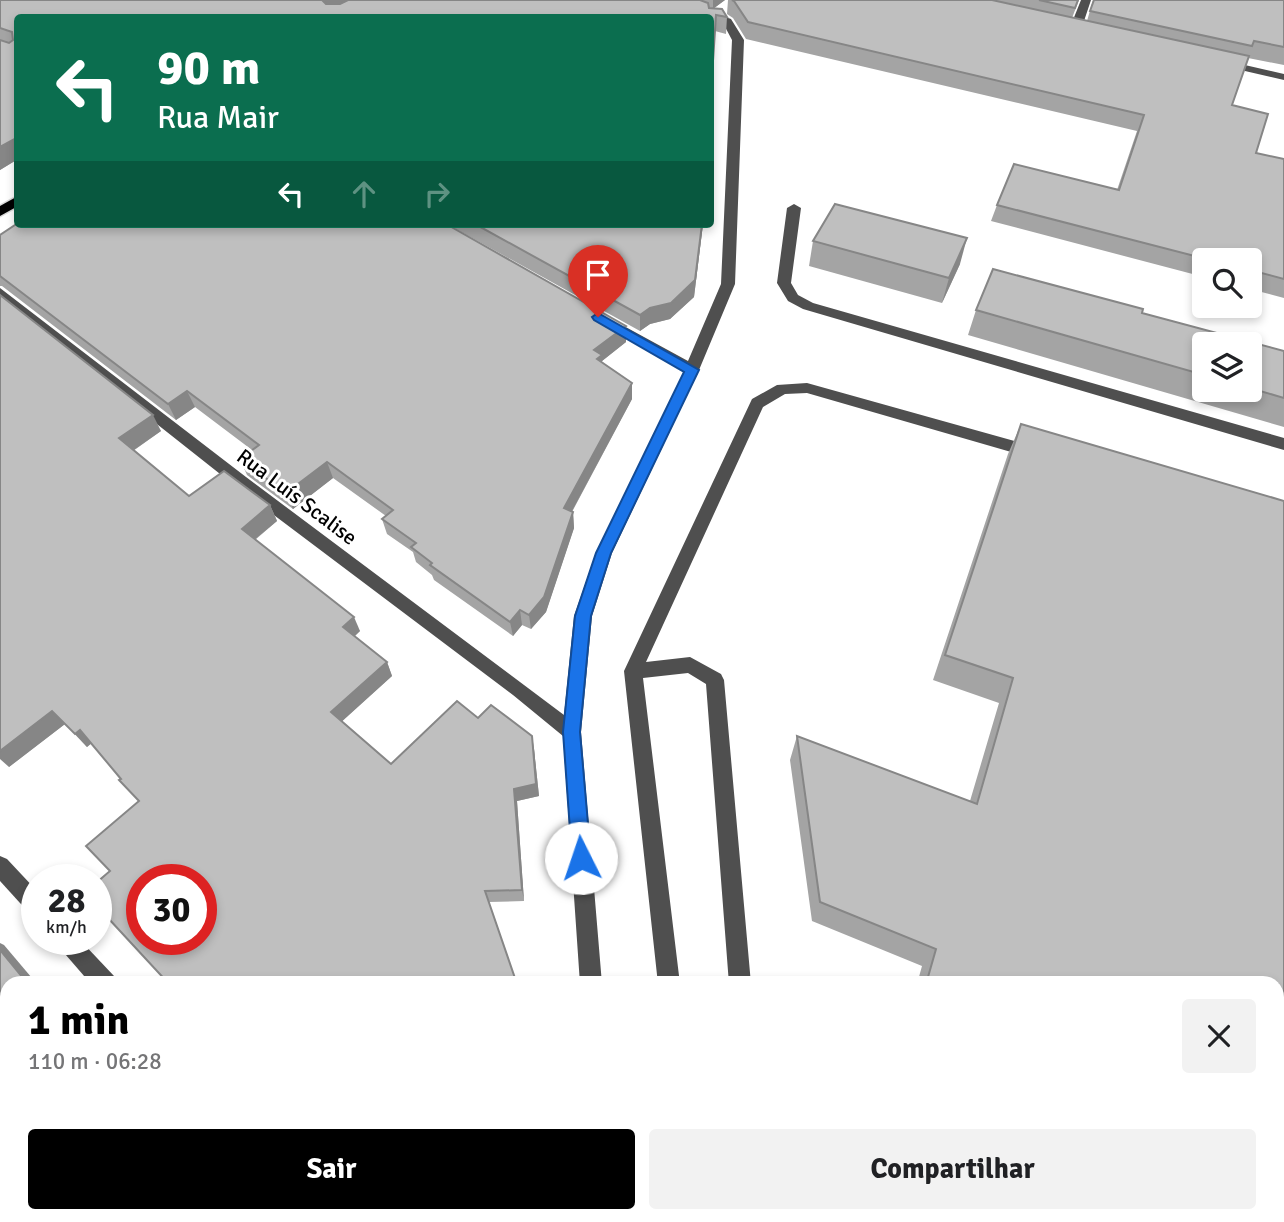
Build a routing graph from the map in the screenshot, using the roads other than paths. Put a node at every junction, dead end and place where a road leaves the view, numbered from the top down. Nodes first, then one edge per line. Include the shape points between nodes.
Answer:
1 (672, 0) edge
2 (1086, 0) edge
3 (718, 14) edge
4 (1061, 27) edge
5 (1075, 30) junction
6 (1088, 33) edge
7 (1206, 60) edge
8 (1284, 77) edge
9 (794, 208) dead end
10 (0, 293) edge
11 (598, 317) edge
12 (692, 370) junction
13 (1284, 444) edge
14 (1046, 456) edge
15 (633, 671) junction
16 (572, 732) junction
17 (0, 866) edge
18 (21, 889) edge
19 (80, 955) edge
20 (99, 976) edge
21 (590, 976) edge
22 (668, 976) edge
23 (739, 976) edge

1 - 3 street
2 - 5 street
3 - 12 street via 733,27 738,40 728,284
4 - 5 street
5 - 6 street
7 - 8 street
9 - 13 street via 784,283 793,298 808,306
10 - 16 street, Rua Luís Scalise
11 - 12 street
12 - 16 street via 604,553 583,616
14 - 15 street via 807,388 782,389 757,403
15 - 22 street
15 - 23 street via 690,665 715,680
16 - 21 street
17 - 18 street
19 - 20 street

